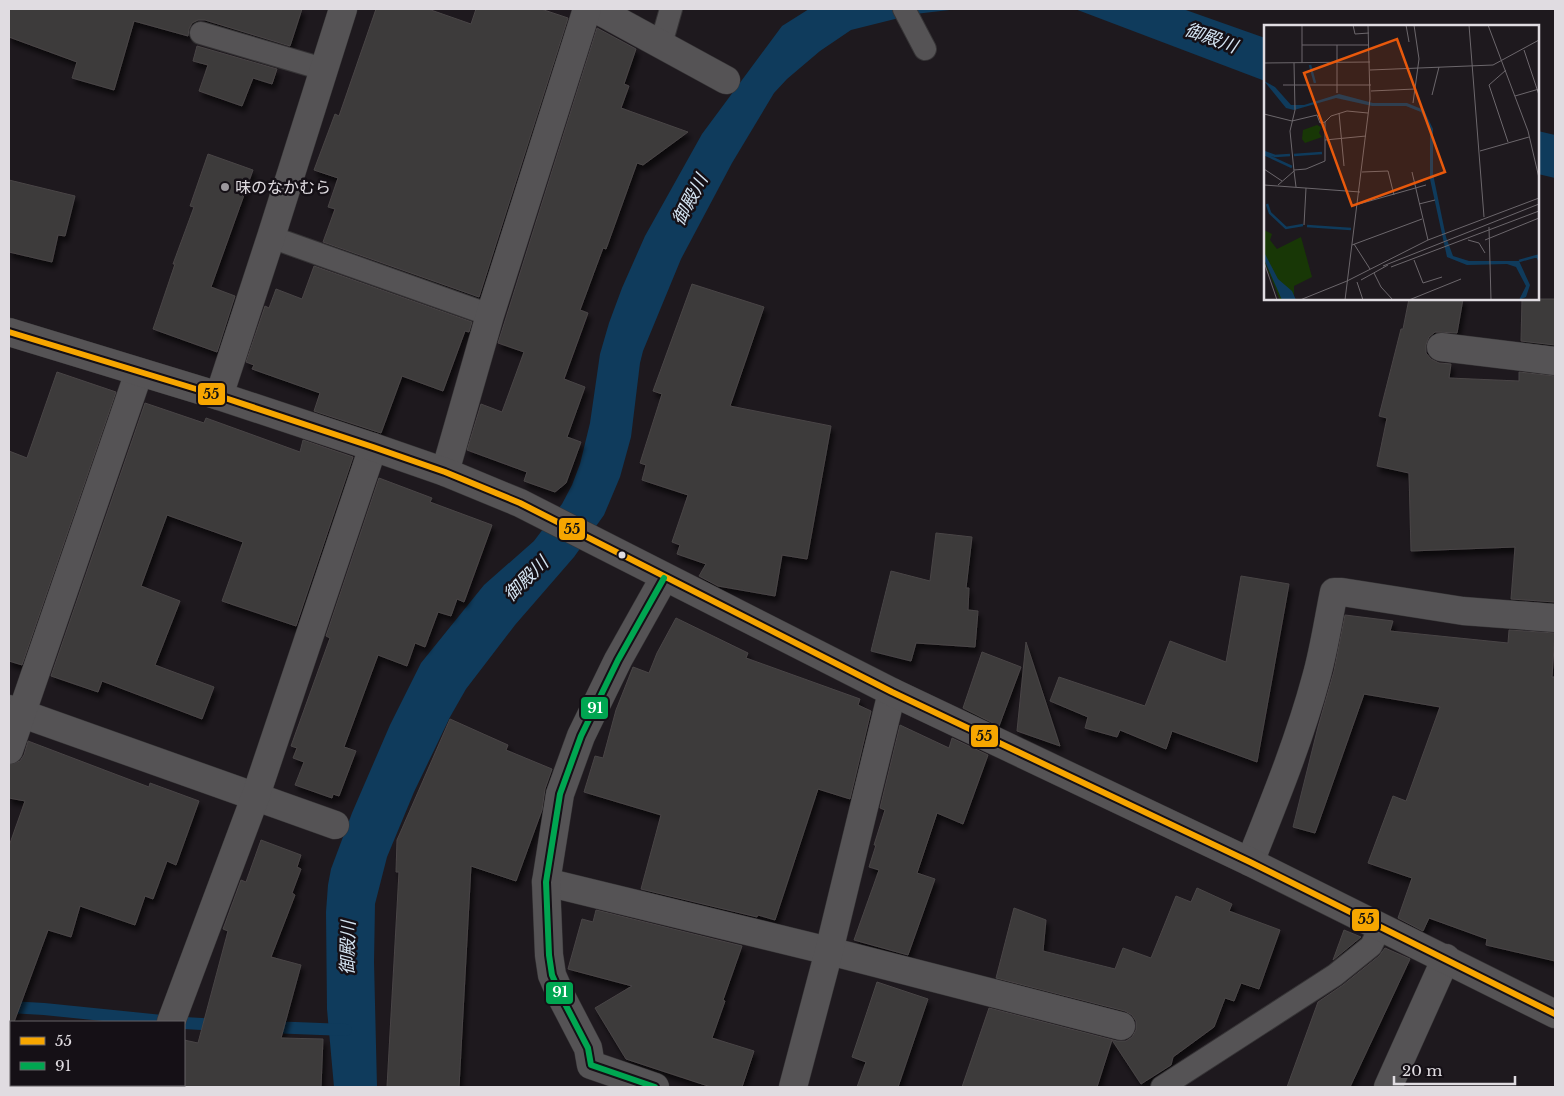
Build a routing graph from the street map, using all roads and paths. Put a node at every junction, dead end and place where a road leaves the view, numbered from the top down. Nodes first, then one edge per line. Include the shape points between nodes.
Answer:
1 (343, 9) edge
2 (586, 9) edge
3 (596, 9) edge
4 (671, 9) edge
5 (904, 9) edge
6 (201, 33) dead end
7 (661, 44) junction
8 (924, 46) dead end
9 (323, 69) junction
10 (726, 80) dead end
11 (271, 237) junction
12 (490, 315) junction
13 (9, 332) edge
14 (1442, 347) dead end
15 (1555, 361) edge
16 (139, 372) junction
17 (219, 396) junction
18 (373, 447) junction
19 (445, 472) junction
20 (664, 578) junction
21 (1555, 618) edge
22 (892, 692) junction
23 (15, 711) edge
24 (9, 750) edge
25 (256, 795) junction
26 (335, 825) dead end
27 (1250, 862) junction
28 (546, 882) junction
29 (1381, 926) junction
30 (829, 951) junction
31 (1446, 958) junction
32 (1555, 1014) edge
33 (171, 1021) edge
34 (1121, 1026) dead end
35 (588, 1076) edge
36 (655, 1087) edge
37 (794, 1087) edge
38 (1162, 1087) edge
39 (1388, 1087) edge

1 - 9 street
2 - 12 street
3 - 7 street
4 - 7 lane
5 - 8 lane
6 - 9 lane
7 - 10 street
9 - 11 street
11 - 12 lane
11 - 17 street
12 - 19 street
13 - 16 street
14 - 15 street
16 - 17 street
16 - 23 street
17 - 18 street
18 - 19 street
18 - 25 street
19 - 20 street via 520,504
20 - 22 street
20 - 28 street via 618,660 581,736 560,794
21 - 27 street via 1463,611 1334,592 1306,714
22 - 27 street
22 - 30 street
23 - 24 street
23 - 25 street
25 - 26 street
25 - 33 street
27 - 29 street
28 - 30 street
28 - 35 street via 552,975 588,1048
29 - 31 street
29 - 38 lane via 1371,946 1335,975
30 - 34 street
30 - 37 street
31 - 32 street
31 - 39 street
35 - 36 street

